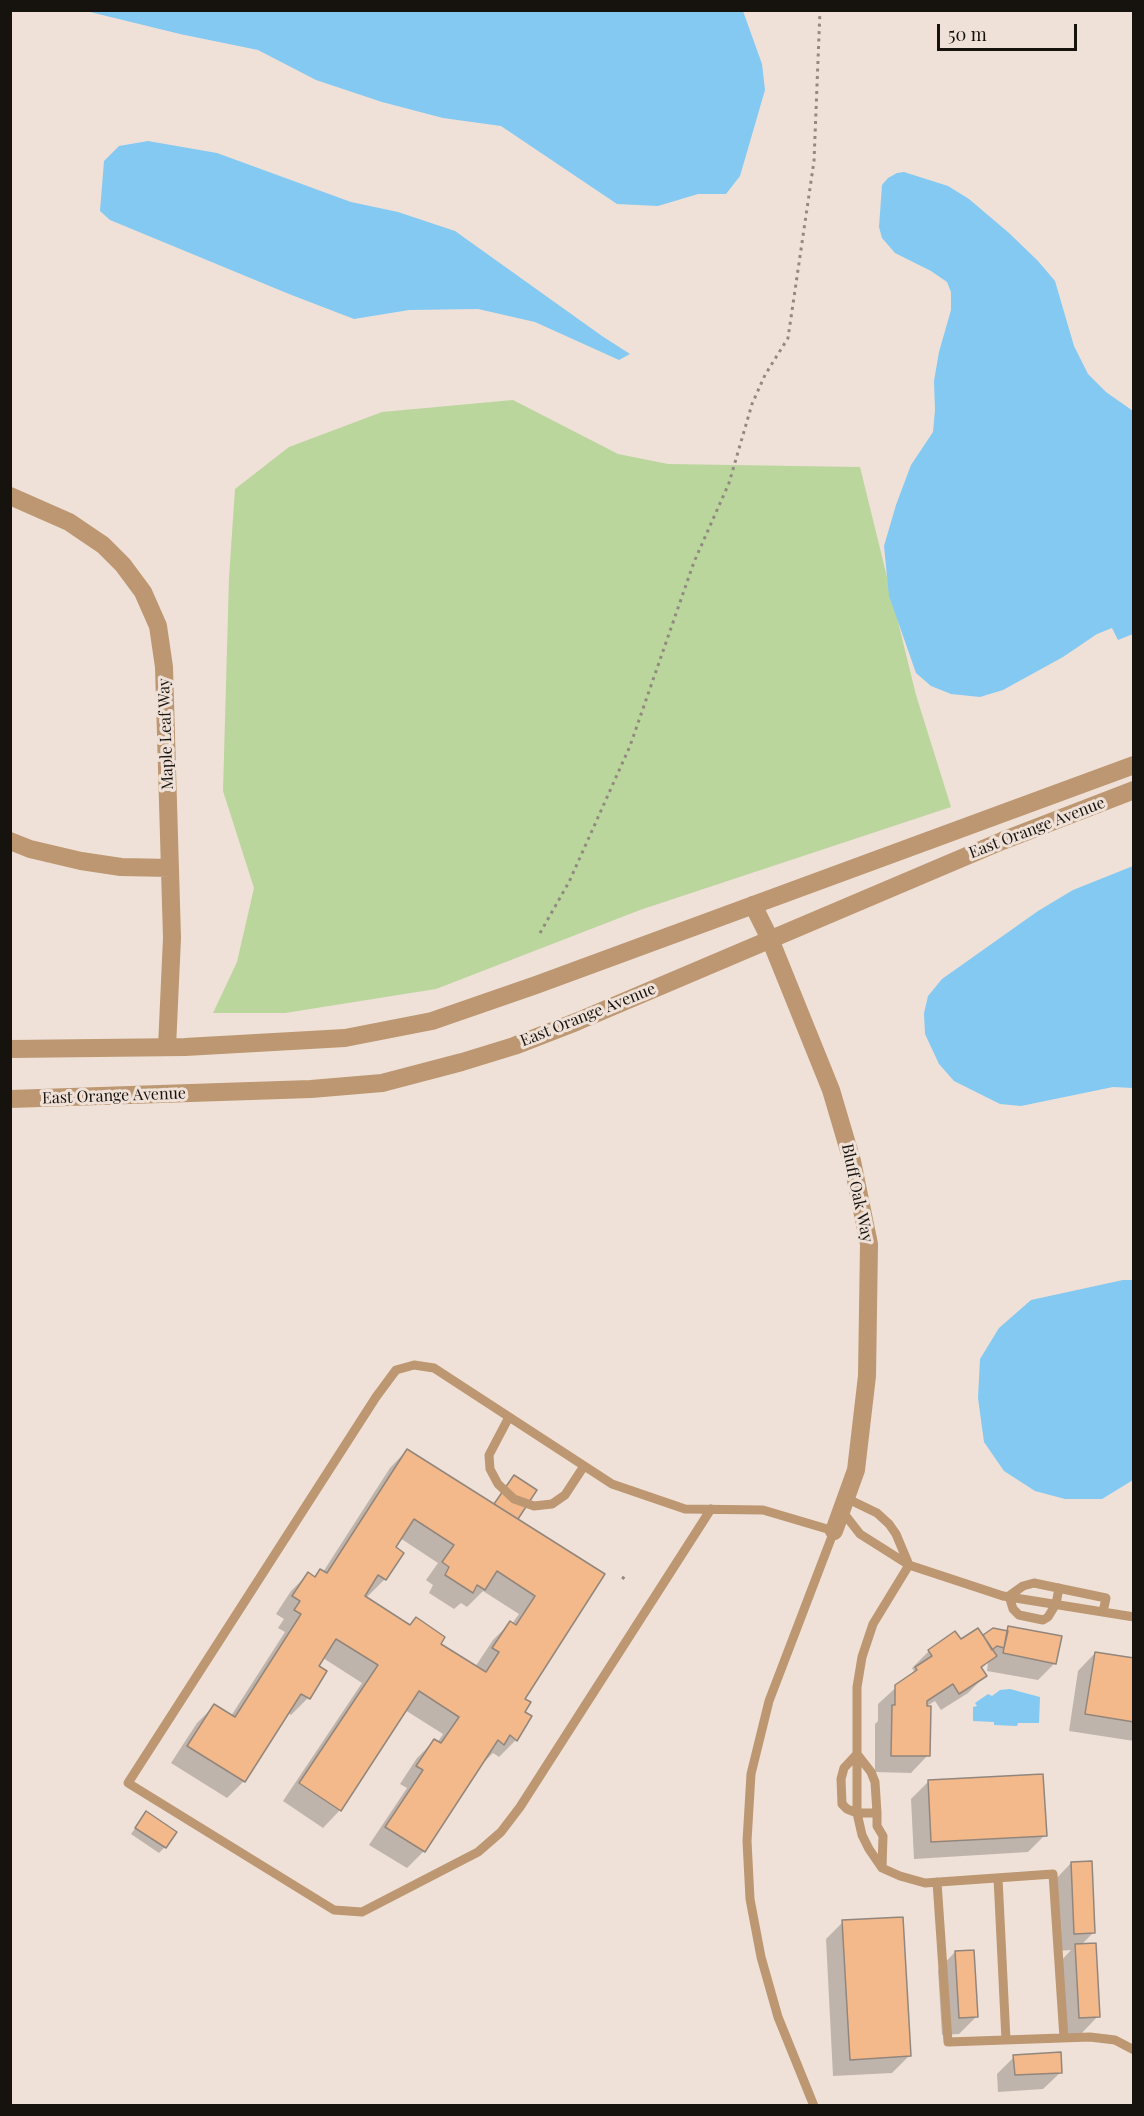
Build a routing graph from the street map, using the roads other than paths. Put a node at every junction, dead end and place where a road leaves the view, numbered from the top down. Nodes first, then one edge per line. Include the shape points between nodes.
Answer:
1 (10, 496) edge
2 (1134, 765) edge
3 (1134, 790) edge
4 (10, 840) edge
5 (170, 868) junction
6 (753, 905) junction
7 (770, 939) junction
8 (167, 1047) junction
9 (10, 1049) edge
10 (10, 1099) edge
11 (509, 1417) junction
12 (584, 1466) junction
13 (844, 1504) junction
14 (711, 1509) junction
15 (834, 1531) junction
16 (909, 1565) junction
17 (1059, 1588) junction
18 (1009, 1596) junction
19 (1056, 1604) junction
20 (1103, 1612) junction
21 (1134, 1617) edge
22 (857, 1754) junction
23 (857, 1813) junction
24 (877, 1813) junction
25 (882, 1868) junction
26 (998, 1878) junction
27 (937, 1882) junction
28 (1064, 2038) junction
29 (1006, 2040) junction
30 (1134, 2050) edge
31 (814, 2106) edge

1 - 5 street, Maple Leaf Way via 69,522 103,545 143,592 158,626 164,667
2 - 6 street, East Orange Avenue
3 - 7 street, East Orange Avenue
4 - 5 street via 81,861
5 - 8 street, Maple Leaf Way via 172,938
6 - 7 street, Bluff Oak Way
6 - 8 street, East Orange Avenue via 432,1021 345,1038
7 - 10 street, East Orange Avenue via 555,1030 462,1062 382,1083
7 - 13 street, Bluff Oak Way via 831,1090 852,1161 869,1244 867,1376 856,1470
8 - 9 street, East Orange Avenue
11 - 12 lane
11 - 12 lane via 489,1455 490,1469 498,1484 514,1499 534,1506 552,1504 565,1495
11 - 14 lane via 434,1368 414,1365 396,1370 128,1783 334,1911 362,1912 478,1852 501,1832
12 - 14 lane via 612,1484 654,1499 685,1509
13 - 15 street, Bluff Oak Way
13 - 16 lane via 860,1534
13 - 16 lane via 877,1513 889,1524
14 - 15 lane via 763,1510
15 - 31 lane via 769,1701 752,1774 747,1841 750,1899 761,1958 778,2017
16 - 18 lane
16 - 22 lane via 873,1624 862,1657 857,1687
17 - 18 lane via 1034,1583
17 - 19 lane
17 - 20 lane via 1106,1598
18 - 19 lane
18 - 19 lane via 1019,1616 1043,1620
19 - 20 lane
20 - 21 lane
22 - 23 lane
22 - 23 lane via 844,1768 841,1779 842,1804
22 - 24 lane via 875,1782
23 - 24 lane
23 - 25 lane via 862,1835
24 - 25 lane via 877,1826 883,1836
25 - 27 lane via 925,1883
26 - 27 lane
26 - 28 lane via 1053,1874
26 - 29 lane
27 - 29 lane via 948,2042
28 - 29 lane
28 - 30 lane via 1114,2040

